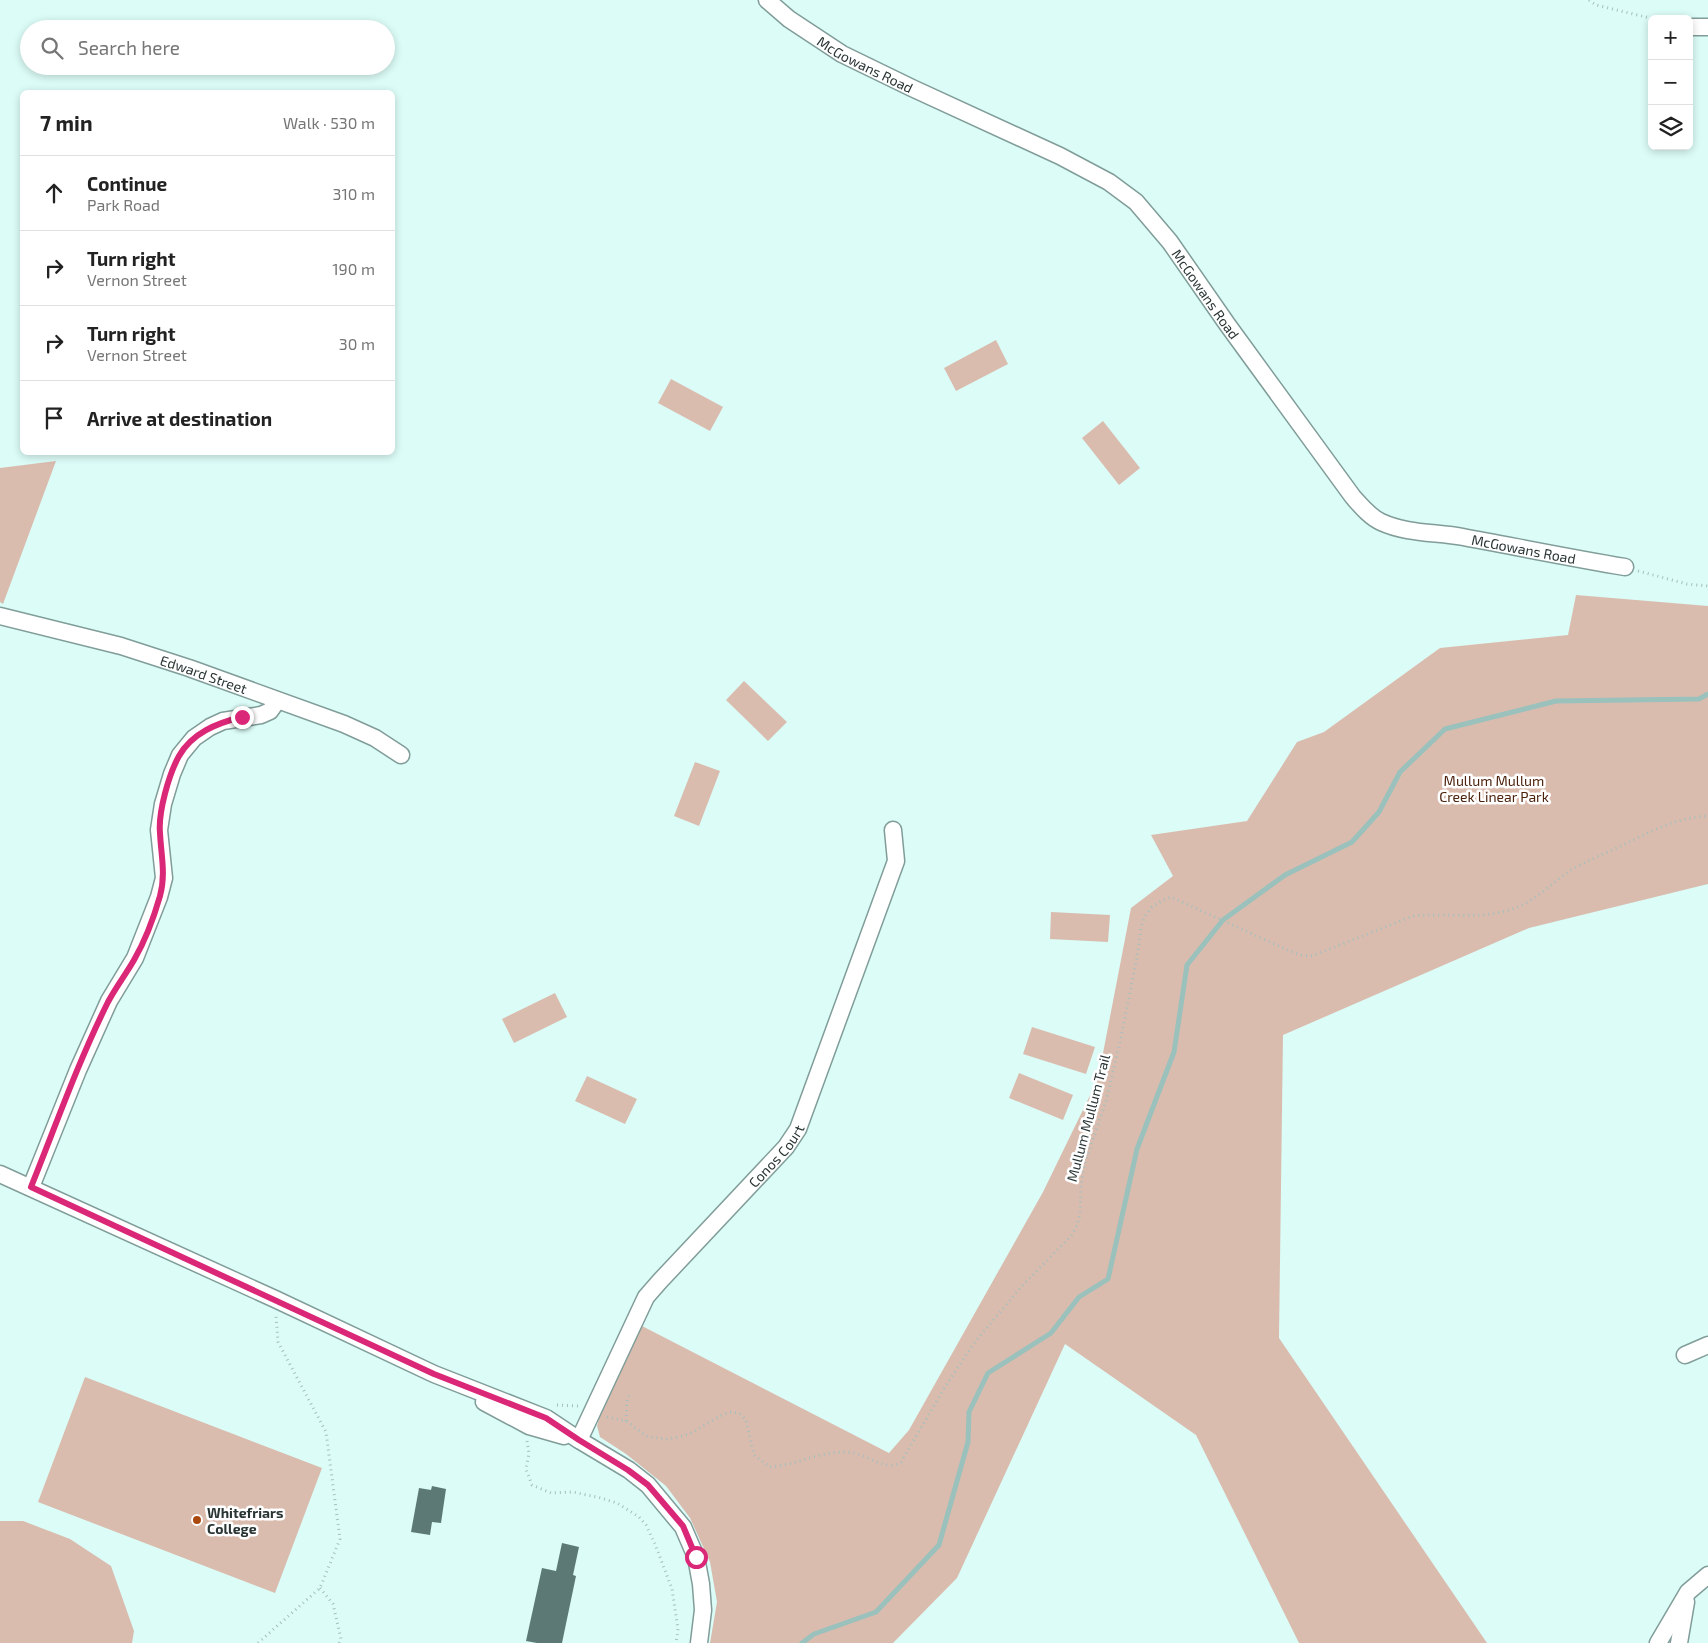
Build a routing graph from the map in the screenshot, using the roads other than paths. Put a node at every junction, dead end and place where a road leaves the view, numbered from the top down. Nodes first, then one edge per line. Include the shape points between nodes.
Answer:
1 (767, 0) edge
2 (1693, 27) edge
3 (1708, 28) edge
4 (1625, 568) road end
5 (0, 616) edge
6 (277, 700) junction
7 (400, 755) dead end
8 (893, 830) dead end
9 (0, 1174) edge
10 (31, 1187) junction
11 (1706, 1352) edge
12 (1685, 1355) dead end
13 (434, 1374) junction
14 (579, 1440) junction
15 (1708, 1575) edge
16 (1688, 1592) junction
17 (699, 1643) edge
18 (1658, 1643) edge
19 (1679, 1643) edge

1 - 4 street, McGowans Road via 842,54 1060,156 1109,182 1136,202 1170,242 1353,497 1378,521 1412,531 1457,536
2 - 3 street
5 - 6 street, Edward Street via 122,646
6 - 7 street, Edward Street via 344,724 375,738
6 - 10 street via 270,711 261,716 233,719 210,727 194,738 180,755 162,813 160,830 164,878 159,898 135,958 109,1001 78,1070
8 - 14 street, Conos Court via 896,861 798,1129 786,1147 646,1297
9 - 10 street
10 - 13 street
11 - 12 street
13 - 14 street via 546,1418
13 - 14 street via 529,1426
14 - 17 street via 648,1485 683,1526 696,1557 701,1584 703,1610
15 - 16 street
16 - 18 street
16 - 19 street

